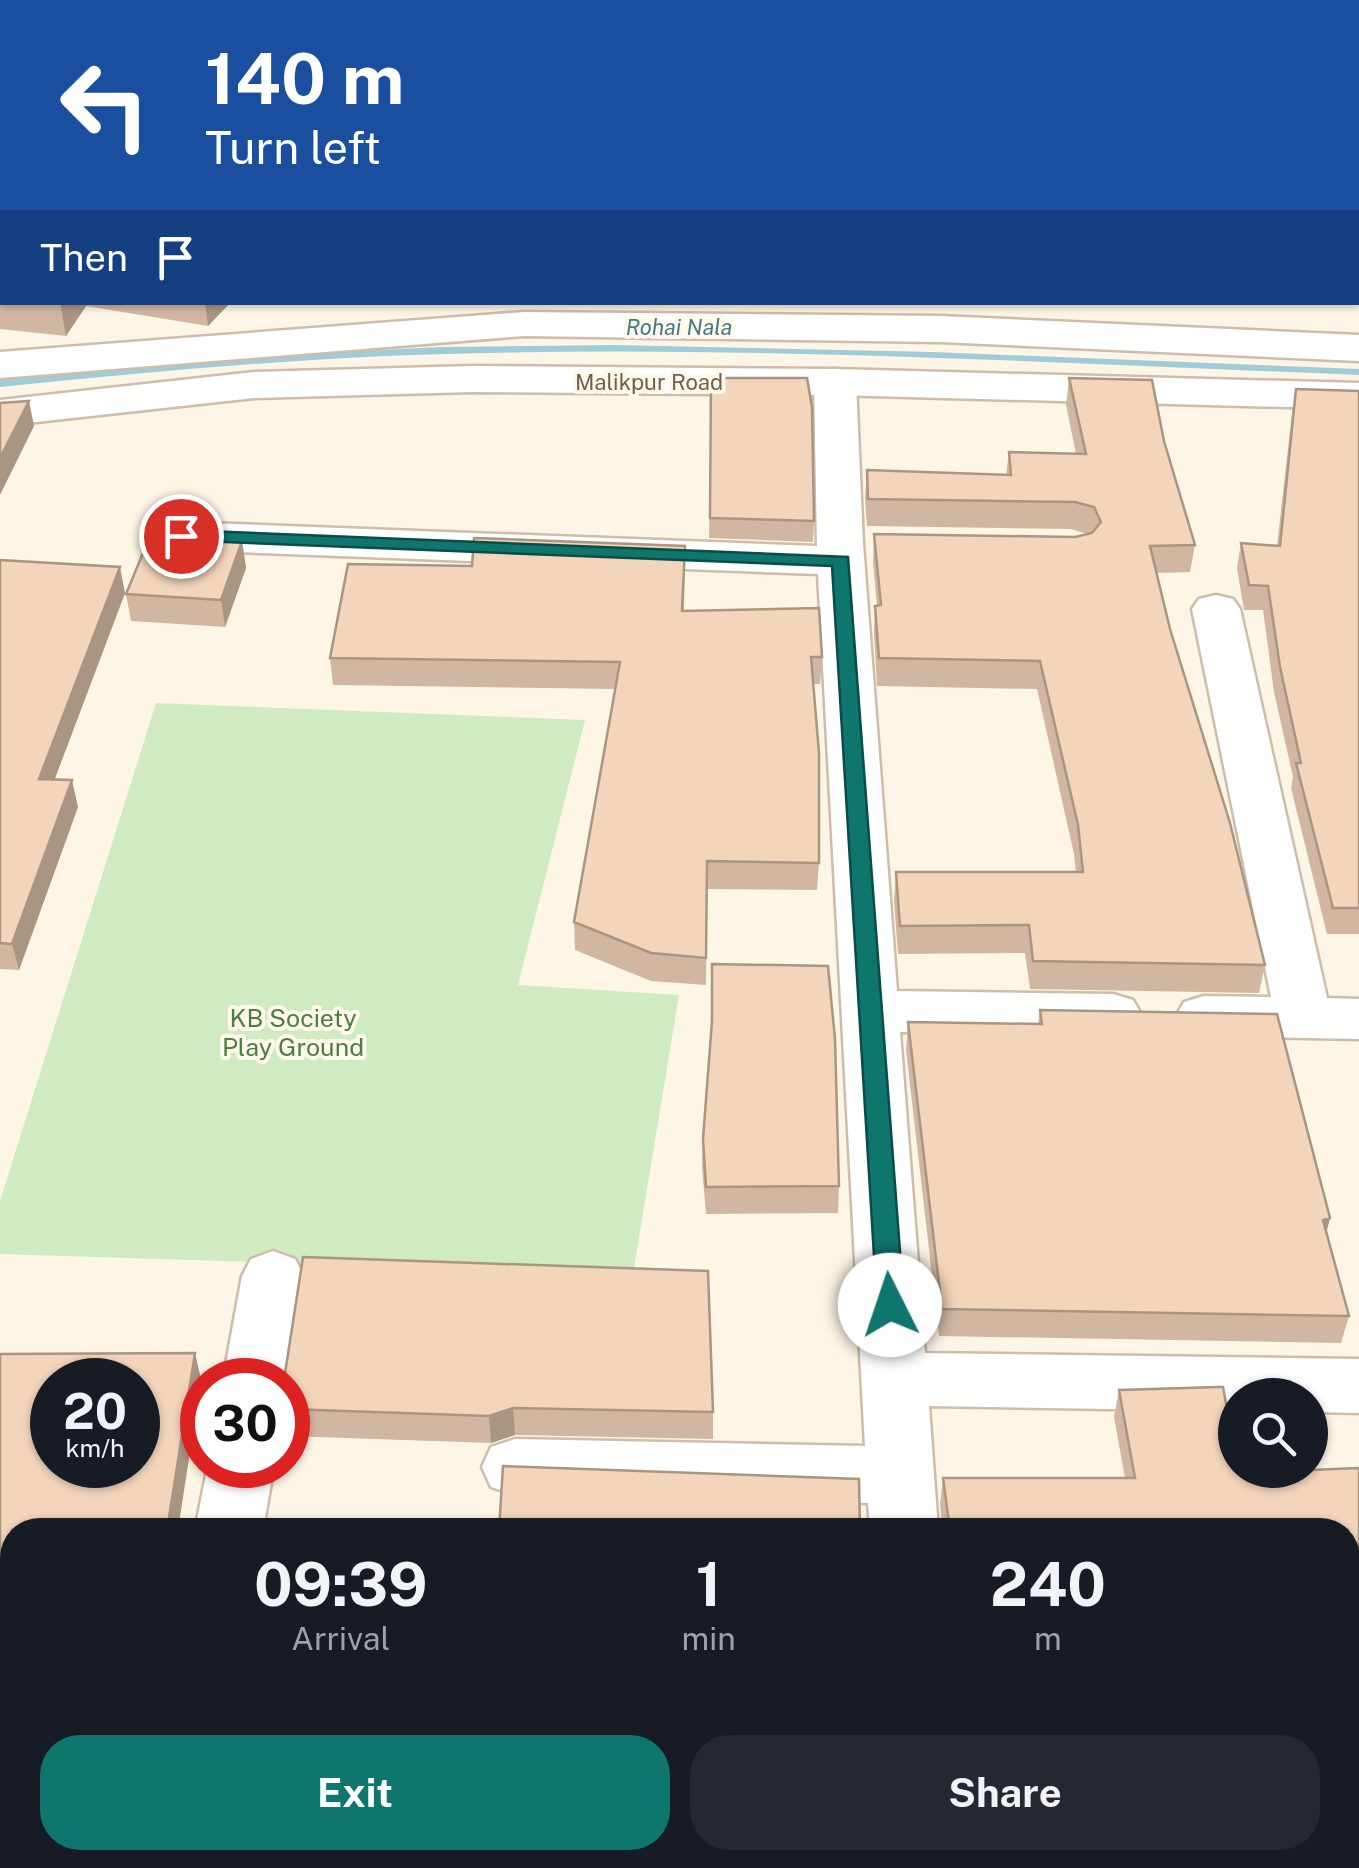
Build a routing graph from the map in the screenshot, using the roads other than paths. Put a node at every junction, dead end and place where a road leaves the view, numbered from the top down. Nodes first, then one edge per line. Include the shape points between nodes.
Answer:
1 (275, 305) edge
2 (547, 314) edge
3 (1359, 348) edge
4 (0, 365) edge
5 (1256, 366) junction
6 (253, 368) junction
7 (835, 382) junction
8 (1359, 396) edge
9 (0, 413) edge
10 (181, 536) edge
11 (853, 550) junction
12 (1216, 608) dead end
13 (871, 1011) junction
14 (1303, 1017) junction
15 (1359, 1019) edge
16 (273, 1276) dead end
17 (259, 1358) edge
18 (895, 1379) junction
19 (1359, 1386) edge
20 (516, 1468) edge
21 (237, 1488) edge
22 (902, 1503) edge
23 (232, 1518) edge

1 - 6 street
2 - 5 street via 940,329
2 - 6 street
3 - 5 street
4 - 6 street
5 - 7 street, Malikpur Road via 1192,394
5 - 8 street, Malikpur Road
6 - 7 street, Malikpur Road via 472,379
6 - 9 street, Malikpur Road
7 - 11 street
10 - 11 street
11 - 13 street
12 - 14 street
13 - 14 street
13 - 18 street
14 - 15 street
16 - 17 street
18 - 19 street
18 - 22 street
20 - 22 street
21 - 23 street

